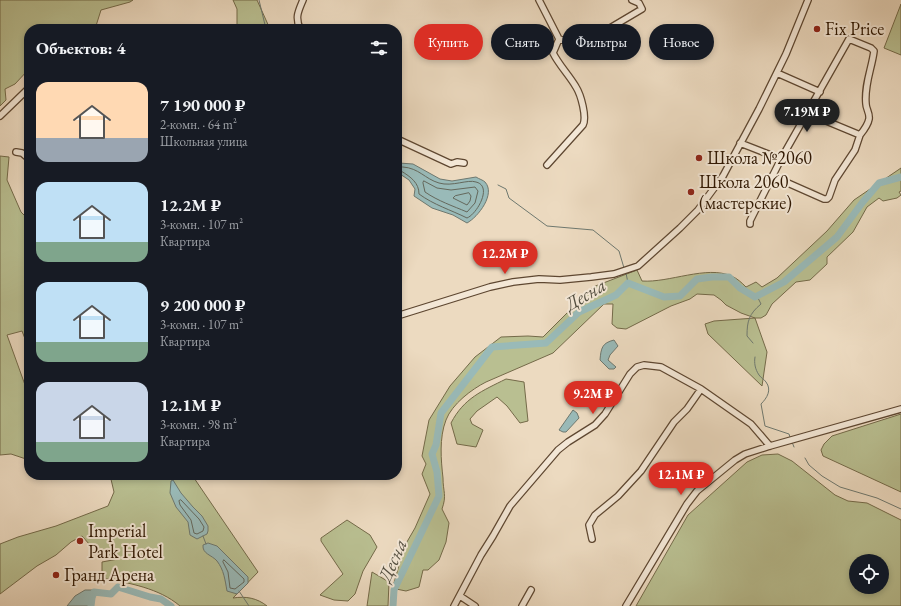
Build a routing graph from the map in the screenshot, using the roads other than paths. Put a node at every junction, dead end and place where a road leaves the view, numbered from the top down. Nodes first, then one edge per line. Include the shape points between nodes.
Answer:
1 (303, 0) edge
2 (539, 0) edge
3 (632, 0) edge
4 (808, 0) edge
5 (298, 24) edge
6 (559, 39) junction
7 (777, 73) junction
8 (820, 92) junction
9 (24, 93) edge
10 (807, 113) junction
11 (0, 116) edge
12 (860, 136) junction
13 (402, 141) edge
14 (740, 143) junction
15 (16, 152) dead end
16 (24, 154) edge
17 (781, 159) junction
18 (464, 163) dead end
19 (547, 165) dead end
20 (772, 176) junction
21 (750, 224) dead end
22 (402, 314) edge
23 (701, 389) junction
24 (901, 409) edge
25 (770, 446) junction
26 (592, 539) dead end
27 (531, 590) dead end
28 (460, 596) junction
29 (454, 606) edge
30 (475, 606) edge
31 (522, 606) edge
32 (626, 606) edge

1 - 5 street via 296,20
2 - 6 street
3 - 6 street via 639,3 642,9 583,44
4 - 7 street
6 - 19 street via 553,53 577,88 585,111 585,121
7 - 8 street
7 - 14 street
8 - 10 street
8 - 12 street via 850,39 874,51 869,70 866,105 869,119
9 - 11 street
10 - 12 street
10 - 17 street
12 - 20 street via 855,150 827,199
13 - 18 street via 451,164
14 - 17 street
14 - 22 street via 723,176 698,210 638,266 614,274 490,286
15 - 16 street
17 - 20 street
20 - 21 street
23 - 25 street via 751,424
23 - 26 street via 674,422 641,471 618,496 595,515 589,525
23 - 28 street via 661,367 637,367 595,425 558,450 510,506
24 - 25 street
25 - 32 street via 735,460 697,491
27 - 31 street
28 - 29 street
28 - 30 street

